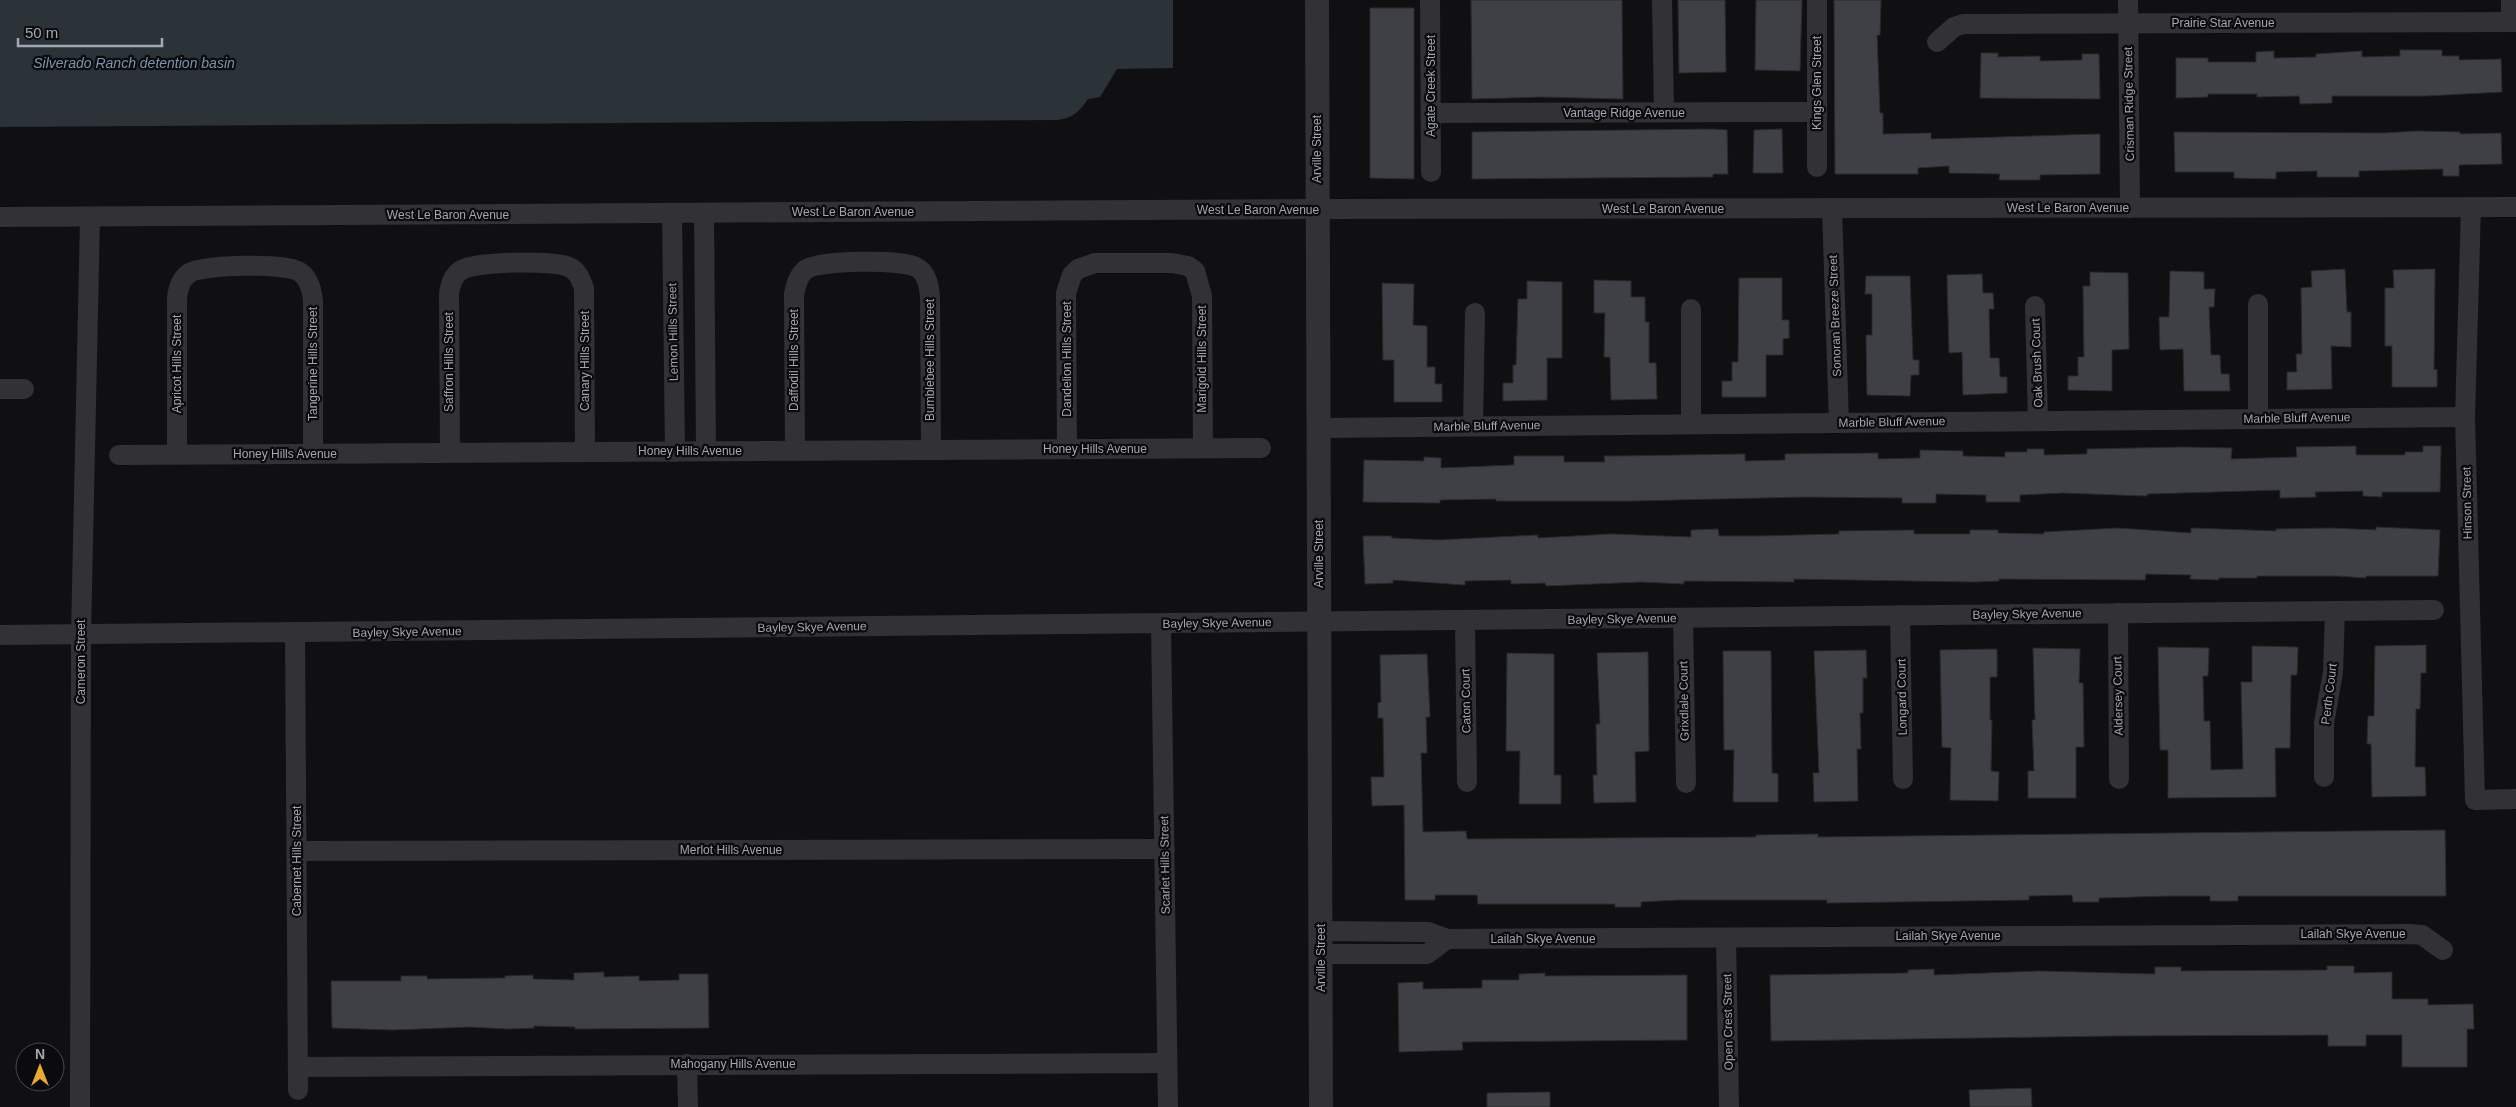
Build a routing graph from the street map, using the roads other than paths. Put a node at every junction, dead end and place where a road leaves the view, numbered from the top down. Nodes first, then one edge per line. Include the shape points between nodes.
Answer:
1 (1317, 0) edge
2 (1430, 0) edge
3 (1662, 0) edge
4 (1817, 0) edge
5 (2128, 0) edge
6 (2511, 0) edge
7 (2514, 22) edge
8 (2128, 24) junction
9 (1937, 42) dead end
10 (1664, 112) junction
11 (1817, 112) junction
12 (1431, 113) junction
13 (1818, 166) dead end
14 (1431, 172) dead end
15 (2471, 207) junction
16 (2516, 207) edge
17 (1832, 208) junction
18 (2130, 208) junction
19 (1318, 210) junction
20 (672, 213) junction
21 (704, 213) junction
22 (0, 217) edge
23 (90, 217) junction
24 (577, 272) joint
25 (923, 272) joint
26 (1195, 272) joint
27 (305, 276) joint
28 (2258, 304) dead end
29 (2035, 306) dead end
30 (1691, 309) dead end
31 (1475, 313) dead end
32 (0, 389) edge
33 (24, 389) dead end
34 (2465, 416) junction
35 (2258, 418) junction
36 (2038, 421) junction
37 (1840, 423) junction
38 (1691, 424) junction
39 (1473, 426) junction
40 (1319, 428) junction
41 (1203, 448) junction
42 (1262, 448) dead end
43 (1067, 449) junction
44 (931, 450) junction
45 (706, 451) junction
46 (795, 451) junction
47 (585, 452) junction
48 (675, 452) junction
49 (450, 453) junction
50 (177, 454) junction
51 (313, 454) junction
52 (120, 455) dead end
53 (2434, 610) dead end
54 (2335, 611) junction
55 (2118, 613) junction
56 (1900, 615) junction
57 (1683, 618) junction
58 (1465, 620) junction
59 (1320, 622) junction
60 (1161, 624) junction
61 (296, 633) junction
62 (0, 635) edge
63 (81, 636) junction
64 (2324, 777) dead end
65 (1903, 779) dead end
66 (2119, 779) dead end
67 (1467, 782) dead end
68 (1686, 783) dead end
69 (2516, 799) edge
70 (1164, 849) junction
71 (297, 852) junction
72 (1320, 931) junction
73 (1726, 938) junction
74 (1447, 939) junction
75 (2443, 950) dead end
76 (1321, 954) junction
77 (1167, 1063) junction
78 (687, 1064) junction
79 (298, 1066) junction
80 (298, 1090) dead end
81 (80, 1107) edge
82 (688, 1107) edge
83 (1168, 1107) edge
84 (1321, 1107) edge
85 (1729, 1107) edge

1 - 19 street, Arville Street
2 - 12 street, Agate Creek Street
3 - 10 street
4 - 11 street, Kings Glen Street
5 - 8 street, Crisman Ridge Street
6 - 7 street
7 - 8 street, Prairie Star Avenue
8 - 9 street, Prairie Star Avenue via 1963,24 1954,27
8 - 18 street, Crisman Ridge Street
10 - 11 street, Vantage Ridge Avenue
10 - 12 street, Vantage Ridge Avenue
11 - 13 street, Kings Glen Street
12 - 14 street, Agate Creek Street
15 - 16 street, West Le Baron Avenue
15 - 18 street, West Le Baron Avenue
15 - 34 street, Hinson Street
17 - 18 street, West Le Baron Avenue
17 - 19 street, West Le Baron Avenue
17 - 37 street, Sonoran Breeze Street
19 - 21 street, West Le Baron Avenue
19 - 40 street, Arville Street
20 - 21 street, West Le Baron Avenue
20 - 23 street, West Le Baron Avenue
20 - 48 street, Lemon Hills Street
21 - 45 street
22 - 23 street, West Le Baron Avenue
23 - 63 street, Cameron Street
24 - 47 street, Canary Hills Street via 585,297
24 - 49 street, Saffron Hills Street via 571,267 554,264 478,264 458,273 448,294
25 - 44 street, Bumblebee Hills Street via 930,297
25 - 46 street, Daffodil Hills Street via 909,264 880,263 814,265 803,272 794,294
26 - 41 street, Marigold Hills Street via 1202,296
26 - 43 street, Dandelion Hills Street via 1181,264 1153,263 1095,263 1075,272 1066,294
27 - 50 street, Apricot Hills Street via 292,269 263,267 196,269 186,276 177,298
27 - 51 street, Tangerine Hills Street via 313,301
28 - 35 street
29 - 36 street, Oak Brush Court
30 - 38 street
31 - 39 street
32 - 33 street
34 - 35 street, Marble Bluff Avenue
34 - 69 street, Hinson Street via 2474,800
35 - 36 street, Marble Bluff Avenue
36 - 37 street, Marble Bluff Avenue
37 - 38 street, Marble Bluff Avenue
38 - 39 street, Marble Bluff Avenue
39 - 40 street, Marble Bluff Avenue
40 - 59 street, Arville Street
41 - 42 street, Honey Hills Avenue
41 - 43 street, Honey Hills Avenue
43 - 44 street, Honey Hills Avenue
44 - 46 street, Honey Hills Avenue
45 - 46 street, Honey Hills Avenue
45 - 48 street, Honey Hills Avenue
47 - 48 street, Honey Hills Avenue
47 - 49 street, Honey Hills Avenue
49 - 51 street, Honey Hills Avenue
50 - 51 street, Honey Hills Avenue
50 - 52 street, Honey Hills Avenue
53 - 54 street, Bayley Skye Avenue
54 - 55 street, Bayley Skye Avenue
54 - 64 street, Perth Court via 2333,672 2324,723
55 - 56 street, Bayley Skye Avenue
55 - 66 street, Aldersey Court
56 - 57 street, Bayley Skye Avenue
56 - 65 street, Longard Court
57 - 58 street, Bayley Skye Avenue
57 - 68 street, Grixdlale Court
58 - 59 street, Bayley Skye Avenue
58 - 67 street, Caton Court
59 - 60 street, Bayley Skye Avenue
59 - 72 street, Arville Street
60 - 61 street, Bayley Skye Avenue
60 - 70 street, Scarlet Hills Street
61 - 63 street, Bayley Skye Avenue
61 - 71 street, Cabernet Hills Street
62 - 63 street, Bayley Skye Avenue
63 - 81 street, Cameron Street
70 - 71 street, Merlot Hills Avenue
70 - 77 street, Scarlet Hills Street
71 - 79 street, Cabernet Hills Street
72 - 74 street, Lailah Skye Avenue via 1428,932
72 - 76 street, Arville Street
73 - 74 street, Lailah Skye Avenue
73 - 75 street, Lailah Skye Avenue via 2410,934 2422,935
73 - 85 street, Open Crest Street
74 - 76 street via 1427,954
76 - 84 street, Arville Street
77 - 78 street, Mahogany Hills Avenue
77 - 83 street, Scarlet Hills Street
78 - 79 street, Mahogany Hills Avenue
78 - 82 street
79 - 80 street, Cabernet Hills Street

